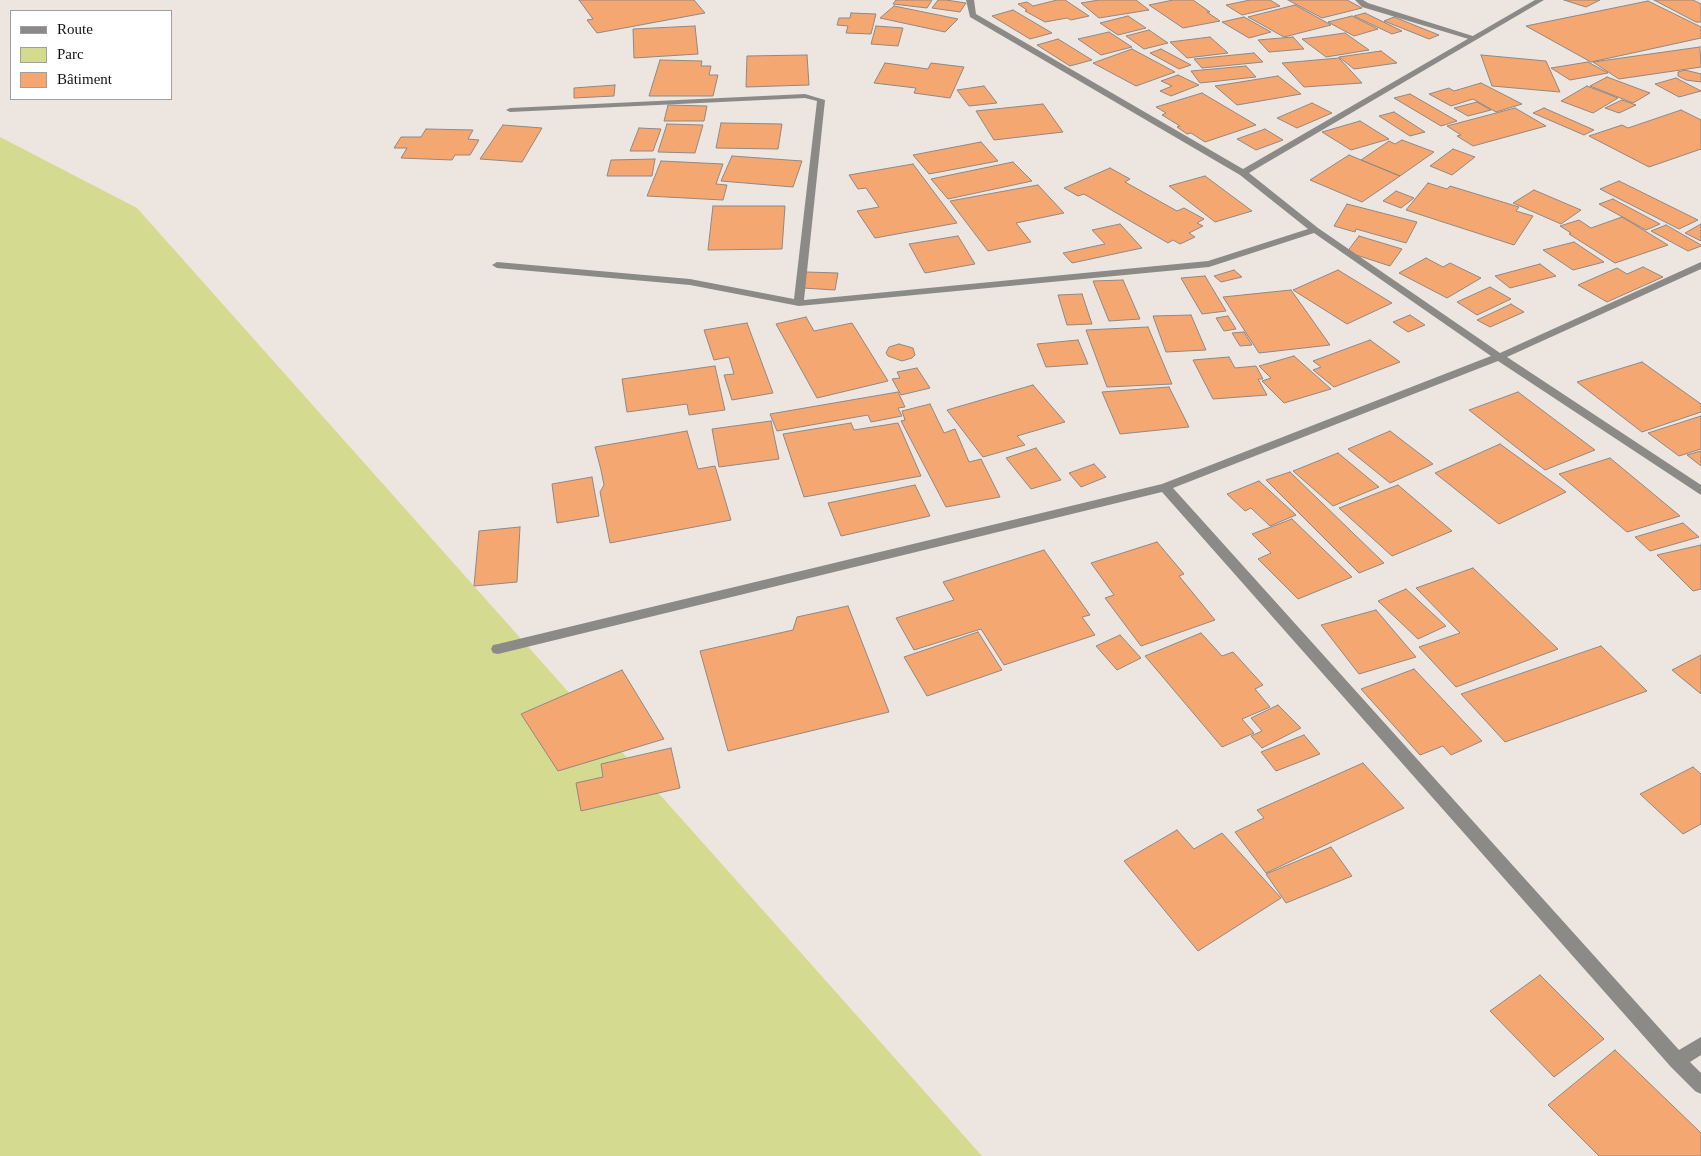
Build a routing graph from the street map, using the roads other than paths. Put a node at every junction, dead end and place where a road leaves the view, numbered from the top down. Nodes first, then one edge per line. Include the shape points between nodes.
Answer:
1 (970, 0) edge
2 (1358, 0) edge
3 (1540, 0) edge
4 (1475, 38) junction
5 (510, 110) dead end
6 (1243, 173) junction
7 (1315, 230) junction
8 (497, 265) dead end
9 (1701, 265) edge
10 (799, 303) junction
11 (1499, 357) junction
12 (1165, 487) junction
13 (1701, 491) edge
14 (498, 649) dead end
15 (1701, 1045) edge
16 (1676, 1061) junction
17 (1701, 1085) edge

1 - 6 street via 973,15
2 - 4 street via 1365,5
3 - 4 street
4 - 6 street
5 - 10 street via 805,96 821,100
6 - 7 street
7 - 10 street via 1209,264
7 - 11 street
8 - 10 street via 690,282
9 - 11 street
11 - 12 street
11 - 13 street
12 - 14 street
12 - 16 street
15 - 16 street
16 - 17 street

